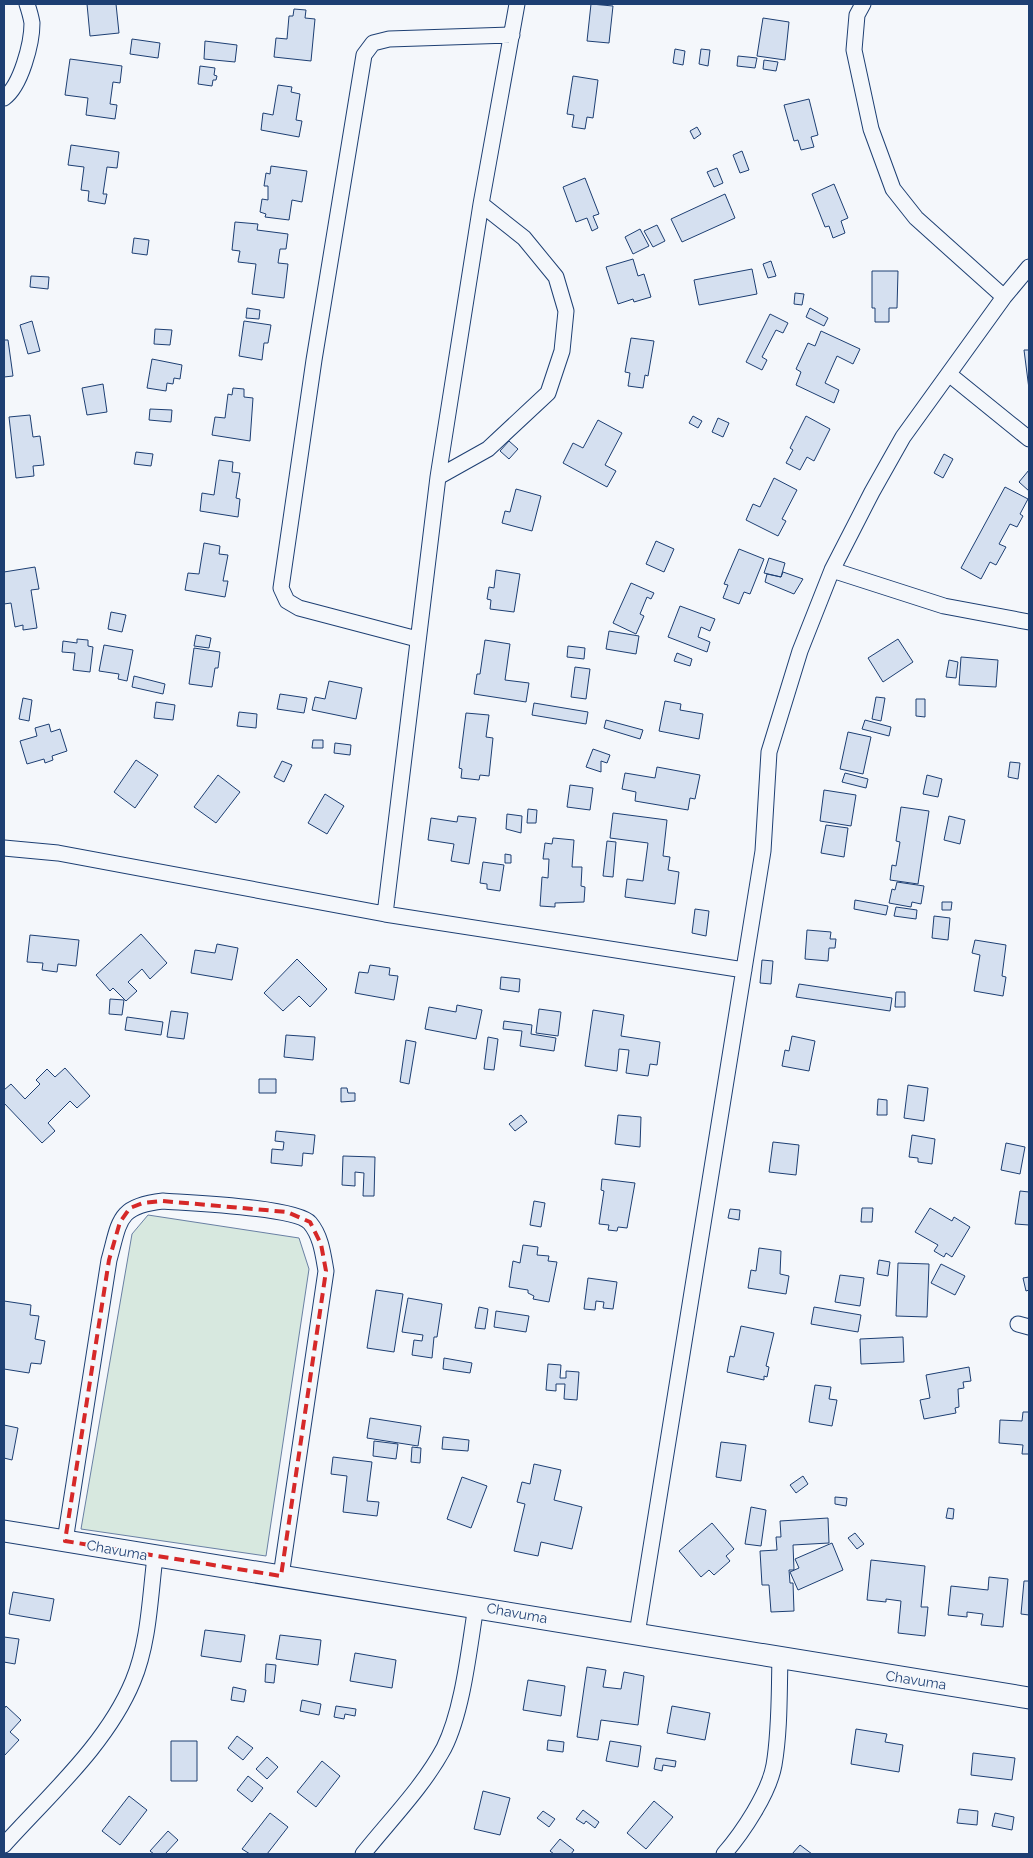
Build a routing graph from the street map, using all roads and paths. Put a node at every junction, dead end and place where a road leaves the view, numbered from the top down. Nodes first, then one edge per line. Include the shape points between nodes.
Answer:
1 (27, 4) edge
2 (517, 4) edge
3 (863, 4) edge
4 (512, 35) junction
5 (4, 98) edge
6 (481, 204) junction
7 (1029, 267) edge
8 (1004, 297) junction
9 (950, 375) junction
10 (1029, 439) edge
11 (438, 477) junction
12 (832, 570) junction
13 (1029, 622) edge
14 (417, 639) junction
15 (4, 848) edge
16 (385, 914) junction
17 (744, 970) junction
18 (4, 1531) edge
19 (64, 1541) junction
20 (155, 1557) junction
21 (281, 1576) junction
22 (476, 1606) junction
23 (637, 1634) junction
24 (780, 1658) junction
25 (1029, 1698) edge
26 (4, 1845) edge
27 (363, 1854) edge
28 (724, 1854) edge

1 - 5 street via 32,23 26,59 10,94
2 - 4 street
3 - 8 street via 857,15 854,50 871,128 893,189 916,218
4 - 6 street
4 - 14 street via 389,39 373,43 364,55 316,350 281,588 287,601 299,608
6 - 11 street
6 - 11 street via 524,238 556,276 566,311 562,351 548,393 488,449
7 - 8 street
8 - 9 street
9 - 10 street
9 - 12 street via 903,437
11 - 14 street
12 - 13 street via 944,606
12 - 17 street via 800,651 769,752 763,850
14 - 16 street
15 - 16 street via 58,853
16 - 17 street
17 - 23 street
18 - 19 street, Chavuma
19 - 20 street, Chavuma
19 - 21 street via 109,1260 120,1222 130,1208 163,1201 287,1212 310,1222 321,1244 326,1270
20 - 21 street, Chavuma
20 - 26 street via 143,1642 133,1680 111,1721 87,1753
21 - 22 street, Chavuma
22 - 23 street, Chavuma
22 - 27 street via 456,1713 444,1746 428,1773
23 - 24 street, Chavuma
24 - 25 street, Chavuma
24 - 28 street via 779,1722 774,1767 755,1812

